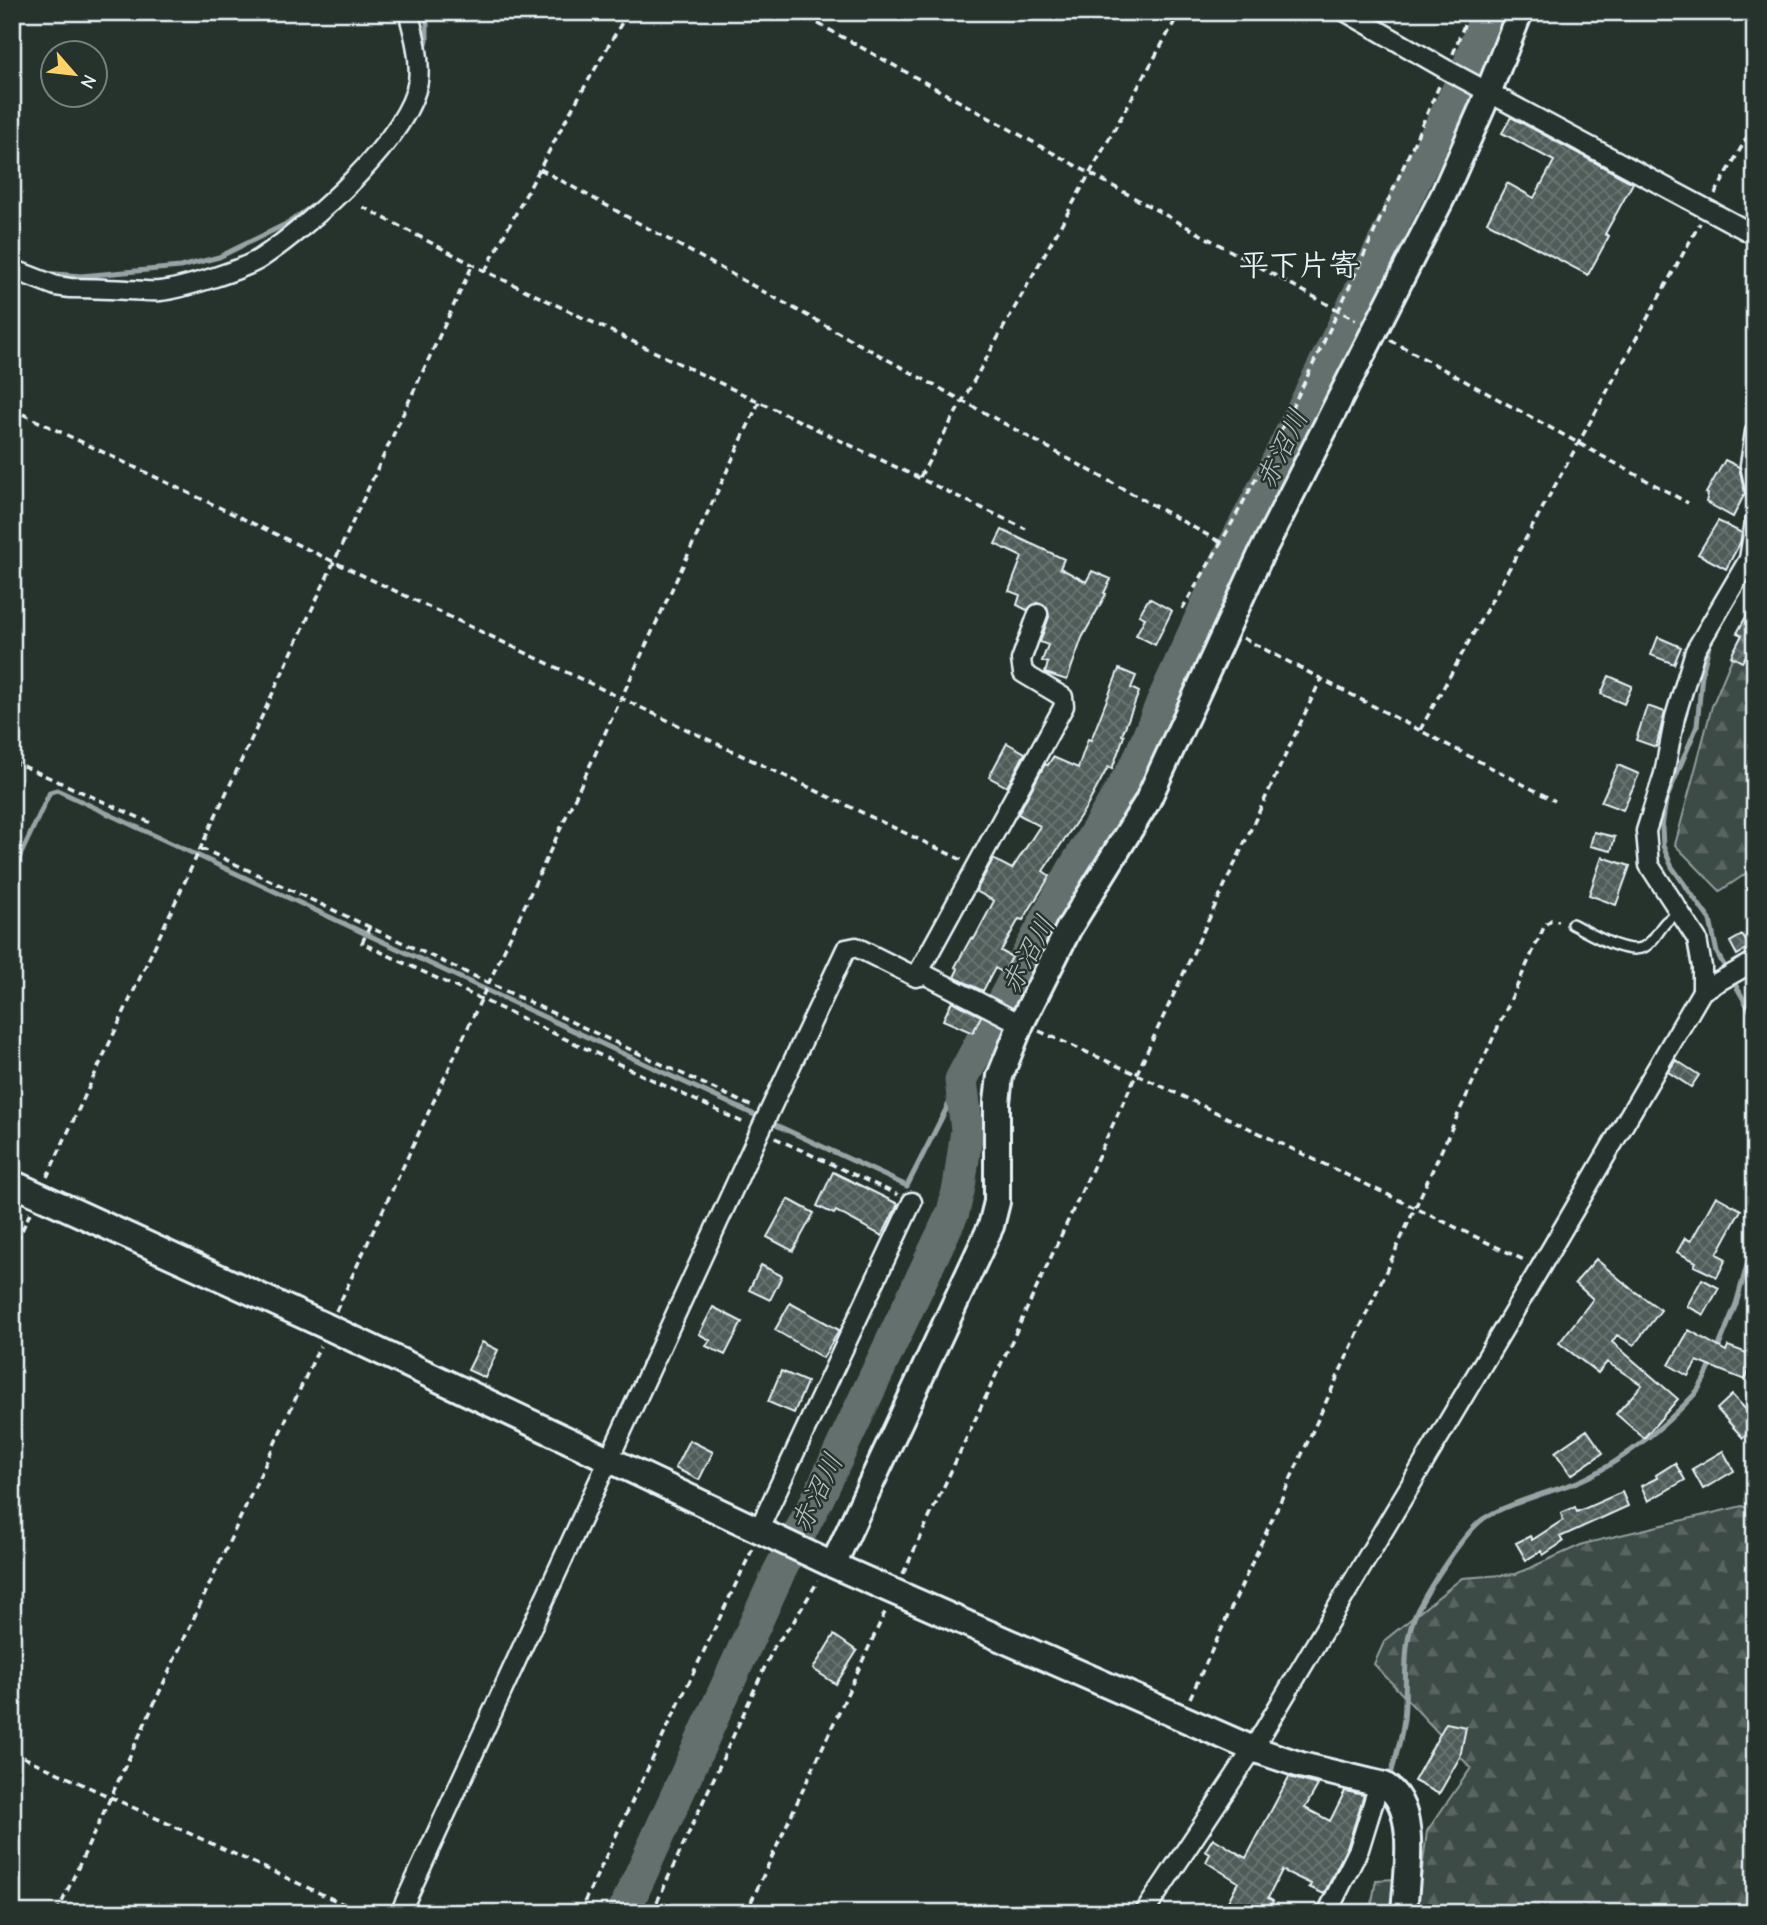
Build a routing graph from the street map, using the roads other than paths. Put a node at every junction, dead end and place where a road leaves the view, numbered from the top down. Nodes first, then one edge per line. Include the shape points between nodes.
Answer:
1 (408, 12) edge
2 (1346, 12) edge
3 (1520, 12) edge
4 (1482, 88) junction
5 (1755, 235) edge
6 (12, 269) edge
7 (1755, 432) edge
8 (1755, 488) edge
9 (1755, 522) edge
10 (1038, 614) dead end
11 (1679, 912) junction
12 (1572, 924) road end
13 (1755, 961) edge
14 (916, 977) junction
15 (1702, 991) junction
16 (1005, 1016) junction
17 (12, 1183) edge
18 (912, 1202) road end
19 (610, 1460) junction
20 (764, 1532) junction
21 (828, 1563) junction
22 (1253, 1749) junction
23 (1385, 1786) junction
24 (400, 1913) edge
25 (1144, 1913) edge
26 (1327, 1913) edge
27 (1404, 1913) edge

1 - 6 street via 418,79 400,123 385,146 340,193 260,259 161,291 63,287
2 - 4 street
3 - 4 street
4 - 5 street
4 - 16 street via 1443,196 1367,327 1147,802 1069,928
7 - 8 street via 1750,465
9 - 11 street via 1749,559 1695,651 1646,831 1649,865
10 - 14 street via 1021,667 1023,673 1063,697 1064,706
11 - 12 lane via 1643,948 1632,950
11 - 15 street via 1698,939
13 - 15 street
14 - 16 street via 926,975
14 - 19 street via 856,947 846,949
15 - 22 street
16 - 21 street via 991,1226
17 - 19 street
18 - 20 street
19 - 20 street
19 - 24 street
20 - 21 street
21 - 22 street
22 - 23 street
22 - 25 street
23 - 26 street
23 - 27 street via 1404,1807 1408,1838

